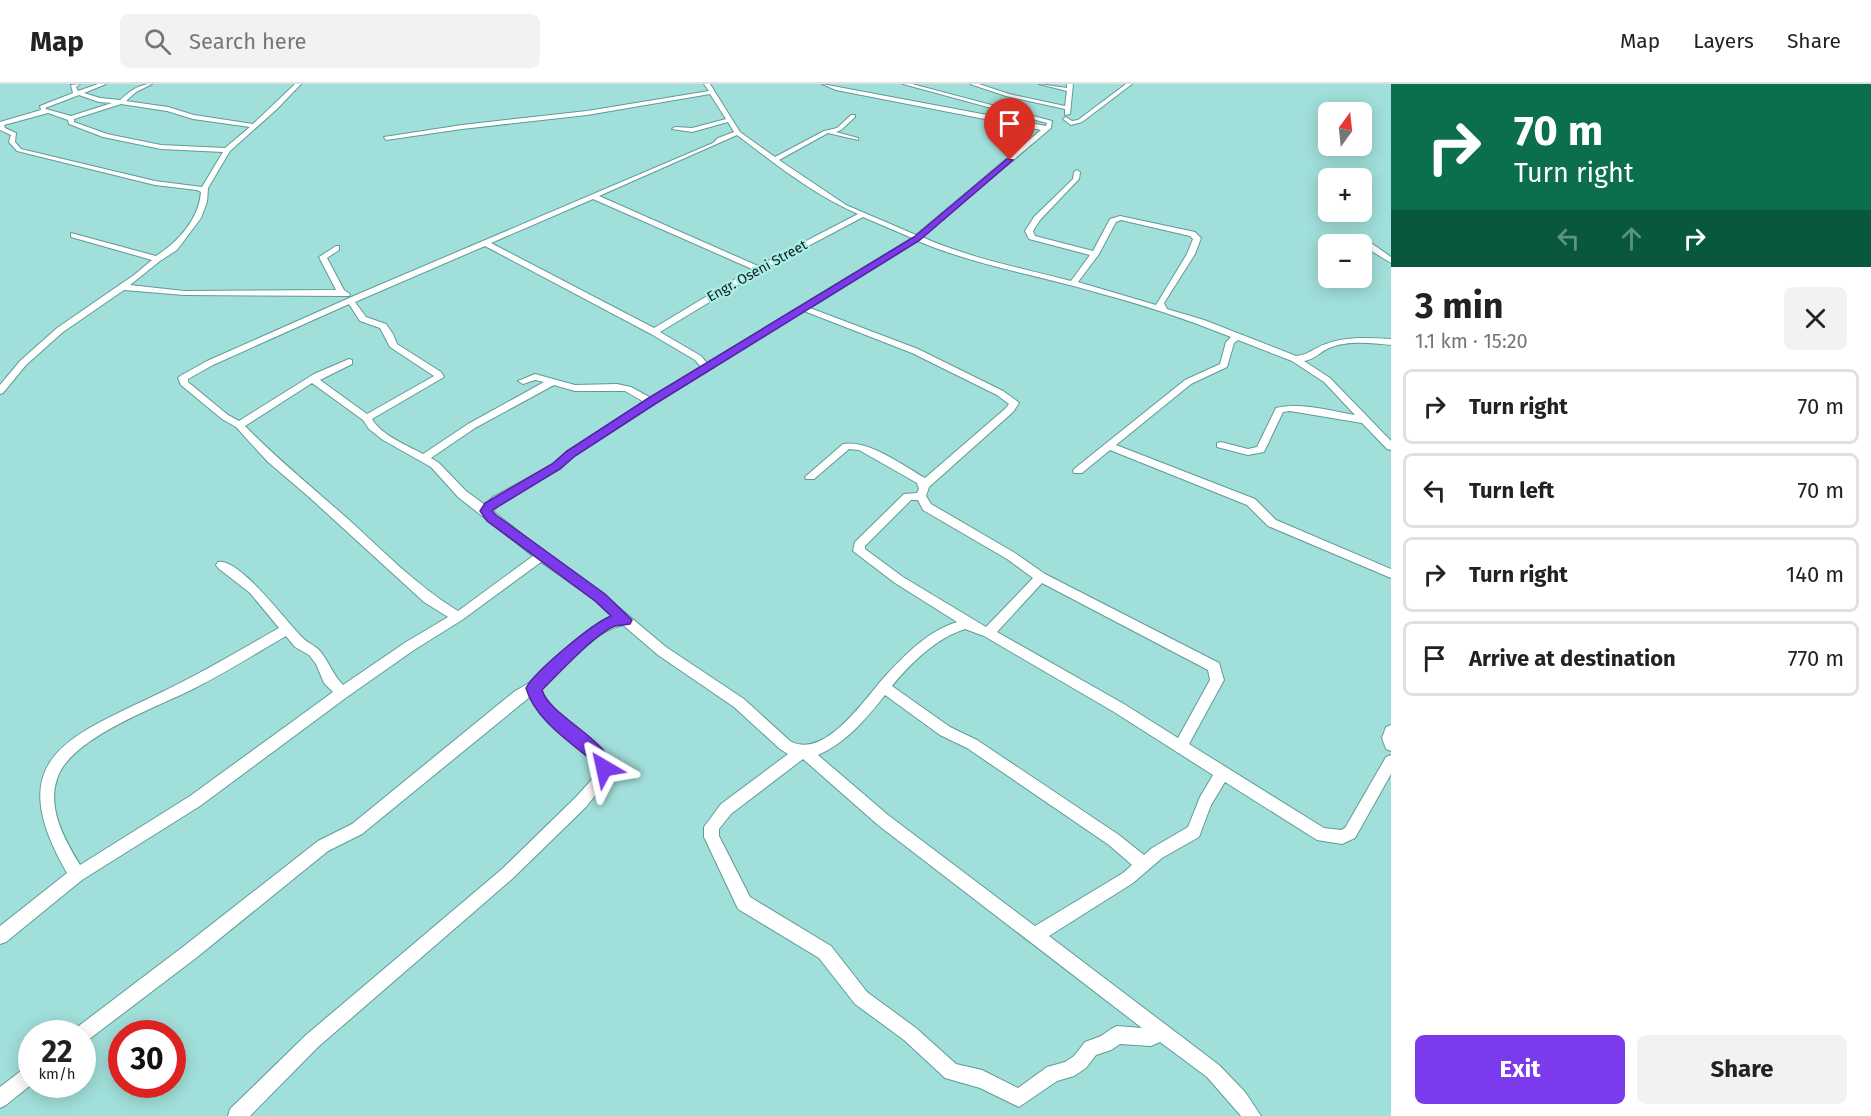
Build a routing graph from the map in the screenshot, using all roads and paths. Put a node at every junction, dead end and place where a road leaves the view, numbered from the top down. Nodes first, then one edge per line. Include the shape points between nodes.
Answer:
1 (77, 84) edge
2 (102, 84) edge
3 (149, 84) edge
4 (298, 84) edge
5 (706, 84) edge
6 (825, 84) edge
7 (906, 84) edge
8 (973, 84) edge
9 (1042, 84) edge
10 (1129, 84) edge
11 (859, 86) dead end
12 (1070, 87) edge
13 (852, 90) junction
14 (712, 92) junction
15 (78, 93) junction
16 (120, 102) junction
17 (1067, 108) junction
18 (47, 111) junction
19 (853, 116) dead end
20 (71, 118) junction
21 (1066, 119) junction
22 (730, 120) junction
23 (1, 124) edge
24 (254, 126) junction
25 (1047, 126) junction
26 (675, 129) dead end
27 (830, 131) junction
28 (738, 133) junction
29 (386, 138) dead end
30 (856, 139) dead end
31 (227, 150) junction
32 (774, 160) junction
33 (1077, 172) dead end
34 (205, 191) junction
35 (595, 197) junction
36 (862, 215) junction
37 (74, 235) dead end
38 (917, 238) junction
39 (486, 243) junction
40 (336, 248) dead end
41 (1372, 248) edge
42 (1095, 254) junction
43 (157, 259) junction
44 (1391, 261) edge
45 (758, 269) junction
46 (1074, 282) junction
47 (121, 287) junction
48 (341, 292) junction
49 (355, 299) junction
50 (803, 308) junction
51 (1166, 312) junction
52 (654, 332) junction
53 (1237, 336) junction
54 (1391, 342) edge
55 (1295, 359) junction
56 (349, 362) dead end
57 (706, 369) junction
58 (317, 376) junction
59 (523, 381) dead end
60 (555, 381) junction
61 (0, 391) edge
62 (651, 402) junction
63 (367, 418) junction
64 (1365, 420) junction
65 (239, 425) junction
66 (1221, 445) dead end
67 (1109, 446) junction
68 (1391, 447) edge
69 (425, 458) junction
70 (1078, 471) dead end
71 (810, 477) dead end
72 (923, 491) junction
73 (486, 511) junction
74 (541, 556) junction
75 (222, 565) dead end
76 (1391, 574) edge
77 (1041, 577) junction
78 (458, 617) junction
79 (625, 620) junction
80 (974, 626) junction
81 (286, 629) junction
82 (988, 633) junction
83 (884, 687) junction
84 (534, 688) junction
85 (342, 693) junction
86 (1391, 731) edge
87 (1391, 745) edge
88 (1180, 747) junction
89 (803, 751) junction
90 (1391, 762) edge
91 (1222, 773) junction
92 (1143, 864) junction
93 (77, 875) junction
94 (0, 936) edge
95 (1034, 936) junction
96 (96, 1023) edge
97 (1160, 1032) junction
98 (18, 1084) edge
99 (0, 1099) edge
100 (237, 1116) edge
101 (1252, 1116) edge

1 - 15 street via 73,86
2 - 15 street
3 - 16 street
4 - 24 street
5 - 14 street
6 - 13 street
7 - 25 street
8 - 17 street
9 - 12 street
10 - 21 street via 1080,121 1071,123
11 - 13 street
12 - 17 street
13 - 25 street
14 - 22 street
14 - 29 street via 587,113
15 - 16 street
15 - 18 street via 42,107
16 - 20 street
16 - 24 street
17 - 21 street
18 - 20 street
18 - 23 street
19 - 27 street via 839,129
20 - 31 street via 71,123 92,132 130,142
21 - 25 street
22 - 26 street via 692,130
22 - 28 street
23 - 34 street via 2,129 14,134 12,142 19,150 107,173
24 - 31 street
25 - 38 street
27 - 30 street
27 - 32 street
28 - 32 street
28 - 35 street
31 - 34 street
32 - 36 street
33 - 42 street via 1076,179 1029,231 1032,237
34 - 43 street via 192,225 174,248
35 - 39 street
35 - 45 street
36 - 38 street
36 - 45 street, Engr. Oseni Street
37 - 43 street
38 - 46 street via 999,265
38 - 50 street
39 - 49 street
39 - 52 street
40 - 48 street via 323,257
41 - 44 street
42 - 46 street
42 - 51 street via 1113,221 1120,218 1196,236 1191,254 1160,303
43 - 47 street
45 - 52 street, Engr. Oseni Street
46 - 51 street
47 - 48 street via 184,293
47 - 61 street via 44,344
48 - 49 street
49 - 63 street via 363,319 379,323 393,345 439,377
49 - 65 street via 183,378 184,383
50 - 57 street
50 - 72 street via 915,351 1014,403
51 - 53 street
52 - 57 street via 698,358
53 - 55 street
53 - 67 street via 1230,342 1224,365 1188,382
54 - 55 street via 1347,340 1316,350 1309,358
55 - 64 street via 1328,380
56 - 58 street
57 - 62 street
58 - 63 street via 315,381
58 - 65 street
59 - 60 street via 535,377
60 - 62 street via 575,388 628,389
60 - 69 street via 502,408
62 - 73 street via 571,453 556,467 497,500
63 - 69 street via 387,438
64 - 66 street via 1290,408 1279,411 1260,450 1248,452
64 - 68 street
65 - 78 street via 272,460 428,599
67 - 70 street
67 - 76 street via 1251,502 1272,523
69 - 73 street
71 - 72 street via 852,445 922,481
72 - 77 street via 927,507
72 - 80 street via 908,497 859,545 859,551
73 - 74 street
74 - 78 street
74 - 79 street
75 - 81 street via 254,591
77 - 82 street
77 - 88 street via 1214,667 1217,680
78 - 85 street
79 - 84 street via 613,621 600,629
79 - 89 street via 662,651 738,703 785,745
80 - 82 street
80 - 83 street via 957,626 933,639
81 - 85 street via 314,651 328,680
81 - 93 street via 84,737 56,765 47,800 54,835
82 - 88 street
83 - 89 street via 852,724 822,747
83 - 92 street via 1114,840
84 - 96 street via 519,695 357,829 323,846
84 - 100 street via 546,710 603,759 602,778 507,873 320,1034
85 - 93 street via 195,801
86 - 87 street
88 - 91 street
89 - 95 street via 883,820
89 - 97 street via 726,809 711,827 712,837 744,903 825,952 861,998 910,1034 951,1072 982,1078 1019,1098 1053,1073 1080,1062 1091,1048 1117,1035 1151,1037
90 - 91 street via 1350,833 1342,837 1322,835
91 - 92 street via 1204,802 1194,832
92 - 95 street via 1128,878
93 - 94 street
95 - 97 street
97 - 101 street via 1212,1071
98 - 99 street

